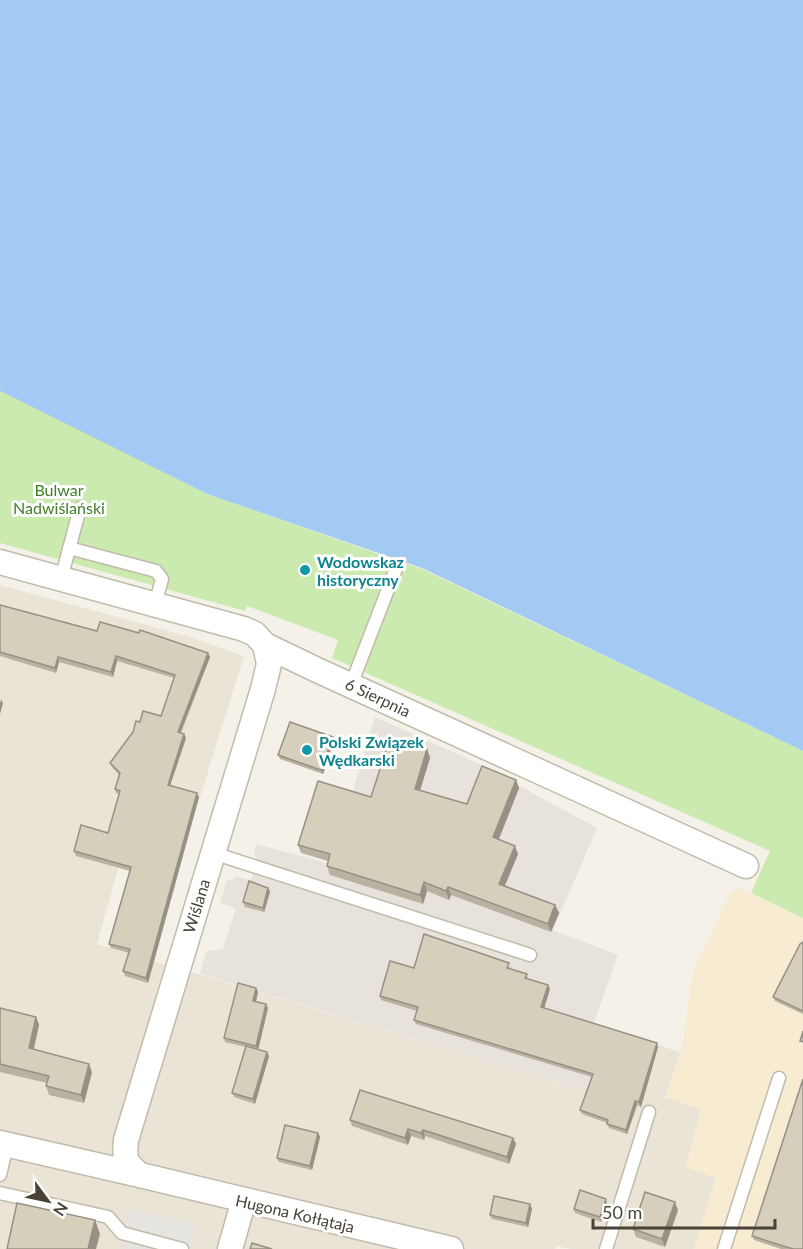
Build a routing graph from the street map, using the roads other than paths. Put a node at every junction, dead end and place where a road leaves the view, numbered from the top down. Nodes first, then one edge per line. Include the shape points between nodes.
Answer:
1 (80, 508) dead end
2 (69, 548) junction
3 (0, 562) edge
4 (397, 566) dead end
5 (61, 579) junction
6 (155, 605) junction
7 (265, 645) junction
8 (351, 685) junction
9 (213, 853) junction
10 (746, 866) dead end
11 (530, 955) dead end
12 (779, 1078) dead end
13 (649, 1112) dead end
14 (4, 1144) edge
15 (135, 1171) junction
16 (0, 1175) edge
17 (0, 1193) edge
18 (244, 1200) junction
19 (182, 1249) edge
20 (230, 1249) edge
21 (451, 1249) edge
22 (606, 1249) edge
23 (724, 1249) edge

1 - 2 lane
2 - 5 lane
2 - 6 lane via 156,571 162,579
3 - 5 street, 6 Sierpnia
4 - 8 lane
5 - 6 street, 6 Sierpnia
6 - 7 street, 6 Sierpnia via 244,629
7 - 8 street, 6 Sierpnia
7 - 9 street, Wiślana via 269,664 263,689
8 - 10 street, 6 Sierpnia
9 - 11 lane
9 - 15 street, Wiślana via 126,1140 124,1155
12 - 23 lane
13 - 22 lane
14 - 15 street, Hugona Kołłątaja
14 - 16 lane
15 - 18 street, Hugona Kołłątaja
17 - 19 lane via 108,1217 122,1233
18 - 20 street
18 - 21 street, Hugona Kołłątaja

